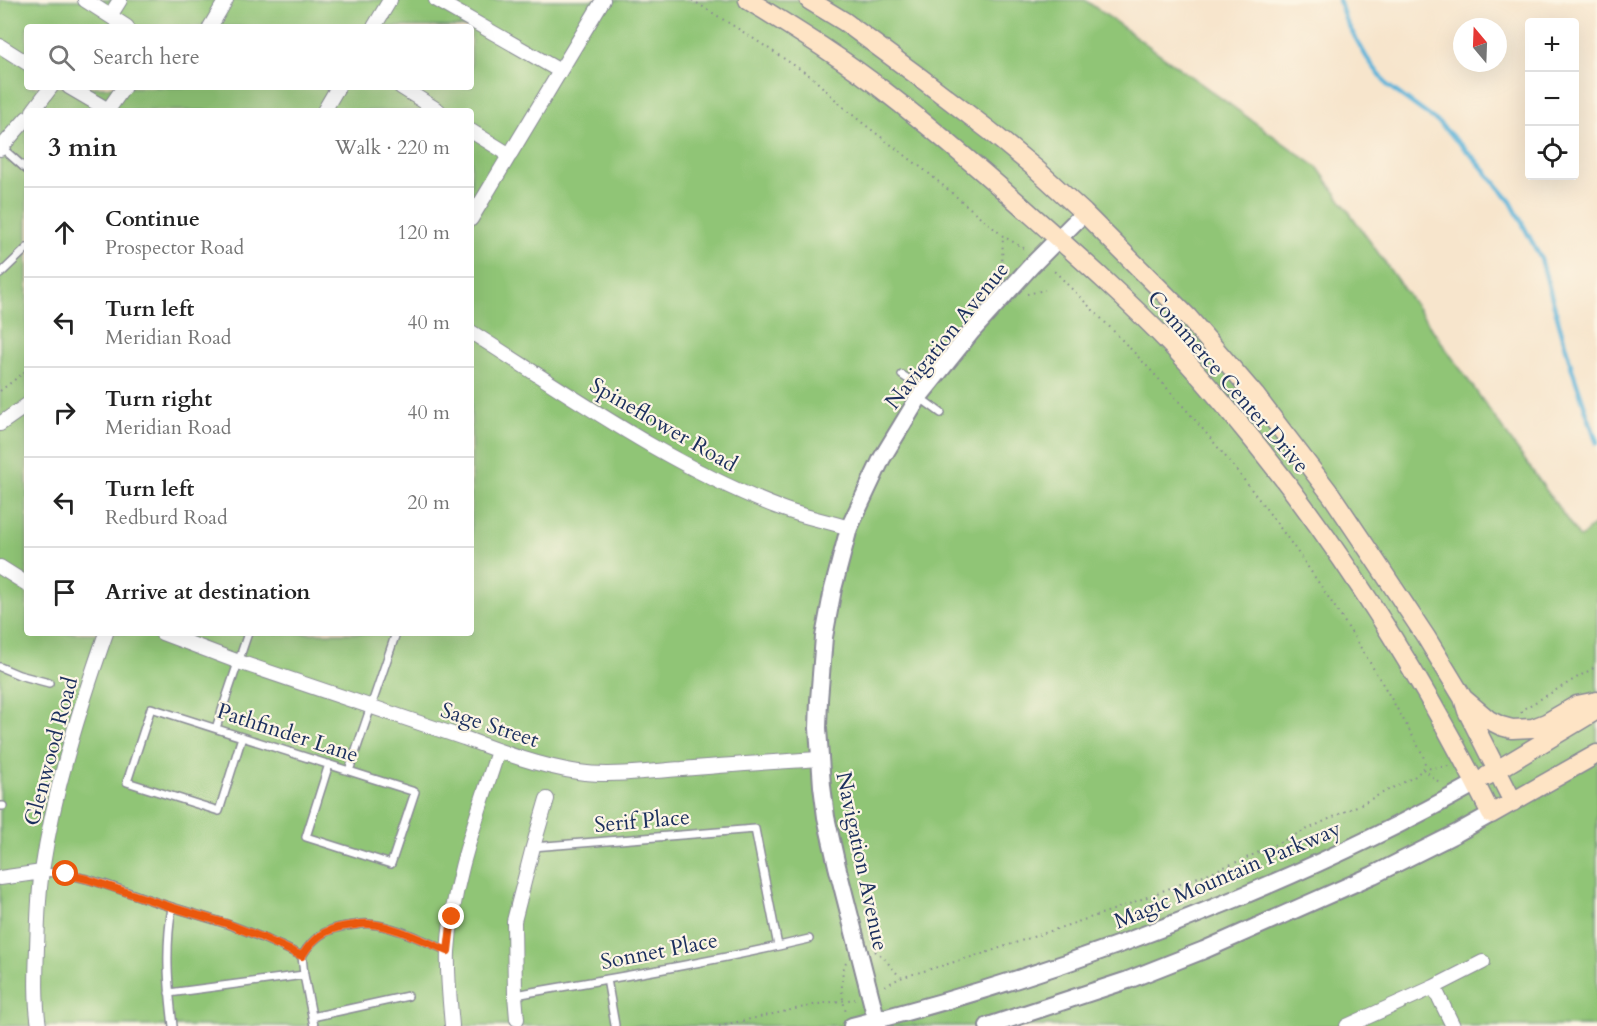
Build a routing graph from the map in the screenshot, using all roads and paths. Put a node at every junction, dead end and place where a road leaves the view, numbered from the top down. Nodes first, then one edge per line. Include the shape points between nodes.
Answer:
1 (85, 0) edge
2 (120, 0) edge
3 (226, 0) edge
4 (390, 0) edge
5 (436, 0) edge
6 (603, 0) edge
7 (692, 0) edge
8 (748, 0) edge
9 (809, 0) edge
10 (110, 16) junction
11 (122, 24) edge
12 (212, 24) edge
13 (376, 24) edge
14 (0, 46) edge
15 (24, 61) edge
16 (560, 71) junction
17 (49, 90) edge
18 (74, 90) edge
19 (122, 90) edge
20 (336, 90) edge
21 (406, 90) edge
22 (35, 108) edge
23 (104, 108) edge
24 (111, 108) edge
25 (326, 108) edge
26 (434, 108) edge
27 (24, 121) edge
28 (474, 133) edge
29 (1, 148) edge
30 (510, 155) junction
31 (24, 168) edge
32 (1084, 213) junction
33 (474, 214) edge
34 (1003, 236) junction
35 (1058, 238) junction
36 (1020, 246) dead end
37 (24, 251) edge
38 (1002, 262) dead end
39 (1057, 272) dead end
40 (0, 274) edge
41 (474, 334) edge
42 (24, 372) edge
43 (902, 375) dead end
44 (0, 391) edge
45 (922, 394) junction
46 (24, 407) edge
47 (941, 413) dead end
48 (0, 424) edge
49 (849, 528) junction
50 (0, 567) edge
51 (24, 582) edge
52 (105, 636) edge
53 (170, 636) edge
54 (248, 636) edge
55 (395, 636) edge
56 (239, 662) junction
57 (1597, 666) edge
58 (0, 667) edge
59 (49, 683) dead end
60 (1463, 698) junction
61 (1597, 701) edge
62 (371, 707) junction
63 (1597, 710) edge
64 (1521, 714) dead end
65 (216, 728) junction
66 (242, 737) junction
67 (498, 751) junction
68 (1597, 754) edge
69 (819, 759) junction
70 (330, 764) junction
71 (1447, 767) dead end
72 (1423, 769) junction
73 (1497, 770) junction
74 (349, 771) junction
75 (1439, 782) dead end
76 (1476, 783) junction
77 (547, 799) dead end
78 (1514, 802) junction
79 (1491, 814) junction
80 (533, 847) junction
81 (42, 872) junction
82 (0, 878) edge
83 (171, 907) junction
84 (809, 939) dead end
85 (778, 946) junction
86 (448, 951) junction
87 (302, 956) junction
88 (883, 957) dead end
89 (1483, 962) dead end
90 (842, 969) dead end
91 (304, 975) junction
92 (900, 978) junction
93 (607, 979) junction
94 (884, 987) dead end
95 (1434, 987) junction
96 (169, 993) junction
97 (515, 995) junction
98 (408, 996) dead end
99 (856, 999) dead end
100 (842, 1001) junction
101 (312, 1017) junction
102 (517, 1019) dead end
103 (849, 1020) edge
104 (877, 1023) edge
105 (39, 1026) edge
106 (173, 1026) edge
107 (314, 1026) edge
108 (452, 1026) edge
109 (615, 1026) edge
110 (718, 1026) edge
111 (988, 1026) edge
112 (1347, 1026) edge
113 (1453, 1026) edge

1 - 10 street
2 - 10 street
3 - 12 street
4 - 13 street
5 - 16 street
6 - 16 street
7 - 34 path via 812,77 842,106
8 - 35 main road, Commerce Center Drive via 887,92
9 - 32 main road, Commerce Center Drive via 845,22 990,131
10 - 11 street
14 - 15 street
16 - 30 street
17 - 22 street
18 - 23 street
19 - 24 street
20 - 25 street
21 - 26 street
27 - 29 street
28 - 30 street
29 - 31 lane
30 - 33 street
32 - 35 street, Navigation Avenue
32 - 60 main road, Commerce Center Drive via 1188,317 1255,395 1332,496
34 - 36 path
34 - 38 path
35 - 45 street, Navigation Avenue via 972,331
35 - 76 main road, Commerce Center Drive via 1175,349 1296,494 1374,606
37 - 40 lane
39 - 72 path via 1142,360 1259,499 1367,657 1423,755
41 - 49 street, Spineflower Road via 656,449 784,509
42 - 44 path
43 - 45 lane
45 - 47 lane
45 - 49 street, Navigation Avenue via 882,458
46 - 48 street
49 - 69 street, Navigation Avenue via 824,637
50 - 51 street
52 - 81 street, Glenwood Road via 67,757
53 - 56 street, Sage Street
54 - 56 lane
55 - 62 lane
56 - 62 street, Sage Street
56 - 65 lane
57 - 64 path
58 - 59 lane
60 - 61 main road via 1489,720 1512,729 1533,728 1578,705
60 - 73 main road, Commerce Center Drive
62 - 67 street, Sage Street
62 - 74 lane
63 - 73 main road, Magic Mountain Parkway
65 - 66 lane, Pathfinder Lane
65 - 66 lane, Pathfinder Lane via 151,708 127,782 219,811
66 - 70 lane, Pathfinder Lane
67 - 69 street, Sage Street via 579,772 609,773
67 - 86 street via 457,885
68 - 78 main road
69 - 104 street, Navigation Avenue via 826,817
70 - 74 lane, Pathfinder Lane
70 - 74 lane, Pathfinder Lane via 306,837 391,864 415,792
71 - 72 path
72 - 75 path
72 - 92 path via 1302,833 1166,891 1049,933
73 - 76 main road, Magic Mountain Parkway
73 - 78 main road, Commerce Center Drive
76 - 79 main road, Commerce Center Drive
76 - 104 street, Magic Mountain Parkway via 1366,841 1154,932
77 - 80 street
78 - 79 main road
79 - 111 street via 1373,875 1214,945 1128,980
80 - 85 lane, Serif Place via 755,829
80 - 97 street via 514,921
81 - 82 street
81 - 83 lane via 87,879
81 - 105 street, Glenwood Road via 36,973
83 - 87 lane via 228,924
83 - 96 lane
84 - 85 lane, Sonnet Place
85 - 93 lane, Sonnet Place
86 - 87 lane via 396,930 369,924 330,929 309,945
86 - 108 street
87 - 91 lane
88 - 92 path
89 - 95 street
90 - 100 path
91 - 96 lane
91 - 101 lane
92 - 94 path
93 - 97 lane, Sonnet Place
93 - 109 lane
95 - 112 street
95 - 113 street
96 - 106 lane
97 - 102 street
98 - 101 lane
99 - 100 path
100 - 103 path
100 - 110 path
101 - 107 lane
103 - 104 street, Magic Mountain Parkway

